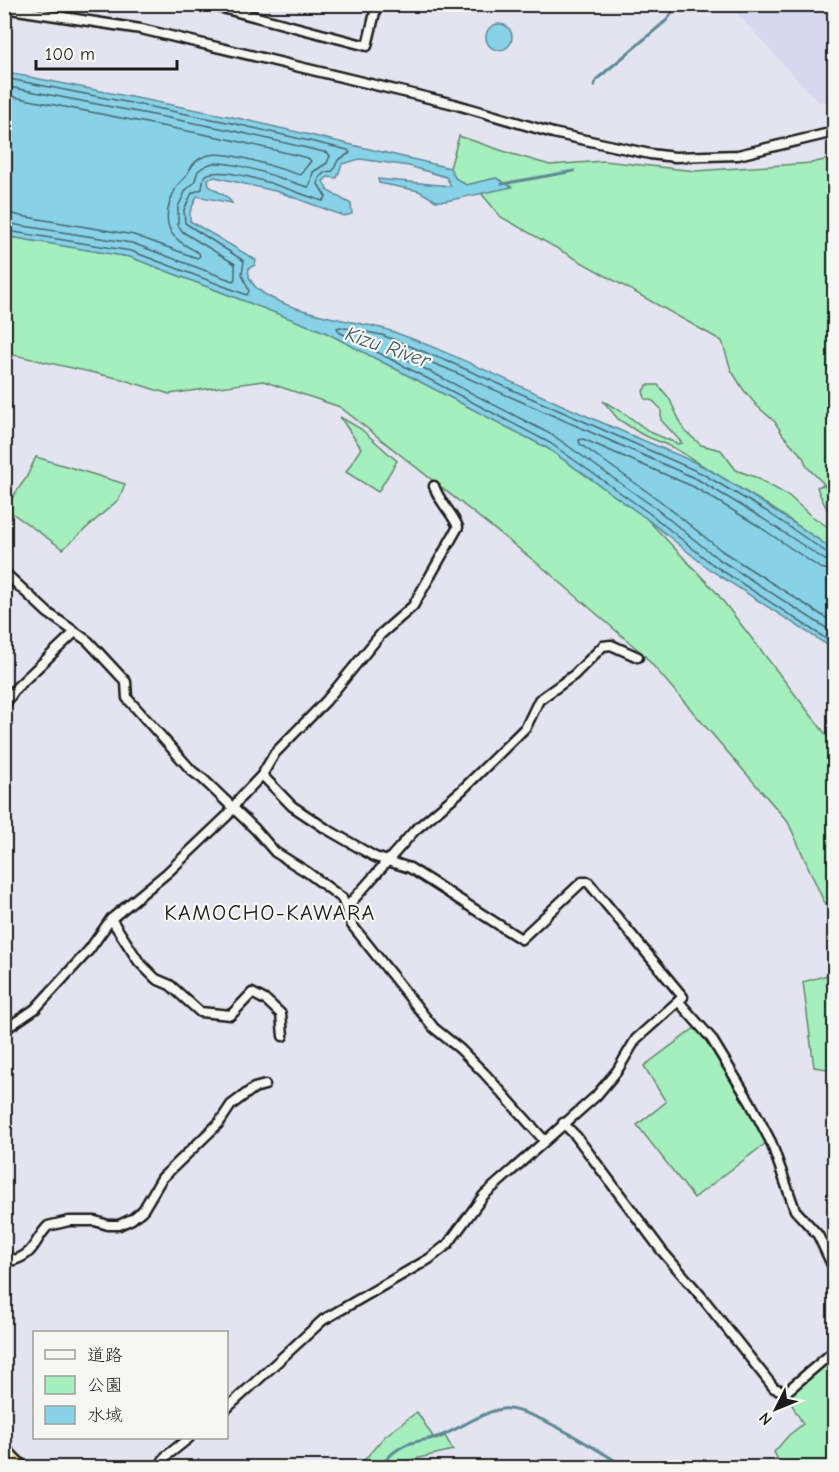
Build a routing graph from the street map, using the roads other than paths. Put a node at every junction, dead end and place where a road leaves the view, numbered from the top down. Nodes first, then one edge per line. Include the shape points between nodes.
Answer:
1 (207, 4) edge
2 (377, 4) edge
3 (4, 8) edge
4 (834, 132) edge
5 (434, 486) dead end
6 (4, 572) edge
7 (74, 633) junction
8 (638, 657) dead end
9 (4, 706) edge
10 (262, 776) junction
11 (233, 810) junction
12 (386, 860) junction
13 (346, 908) junction
14 (111, 919) junction
15 (679, 1002) junction
16 (4, 1030) edge
17 (283, 1036) dead end
18 (265, 1085) dead end
19 (563, 1123) junction
20 (544, 1140) junction
21 (4, 1254) edge
22 (834, 1269) edge
23 (834, 1352) edge
24 (228, 1407) edge
25 (187, 1439) edge
26 (4, 1452) edge
27 (20, 1467) edge
28 (159, 1467) edge

1 - 2 street via 367,46
3 - 4 street via 141,29 650,154 738,155
5 - 10 street via 458,527 434,571 413,606 381,634 326,701 275,753
6 - 7 street
7 - 9 street via 16,688
7 - 11 street via 88,641 126,682 127,698
8 - 12 street via 611,645 603,646 574,675 539,700 526,727
10 - 11 street
10 - 12 street via 300,811
11 - 13 street via 275,852 342,898
11 - 14 street via 167,873
12 - 13 street
12 - 15 street via 410,868 521,939 582,882 588,882 683,997
13 - 20 street via 352,925 435,1028 485,1074
14 - 16 street via 35,1009
14 - 17 street via 139,962 200,1012 231,1015 252,993 281,1014
15 - 19 street via 636,1039 596,1096
15 - 22 street via 711,1038 750,1102 771,1142 795,1210 818,1235
18 - 21 street via 231,1105 219,1123 162,1178 143,1210 132,1219 119,1225 69,1221 48,1226 25,1257 14,1260
19 - 20 street
19 - 23 street via 774,1388 786,1392
20 - 24 street via 484,1195 448,1244 429,1259 322,1320
25 - 28 street
26 - 27 highway

